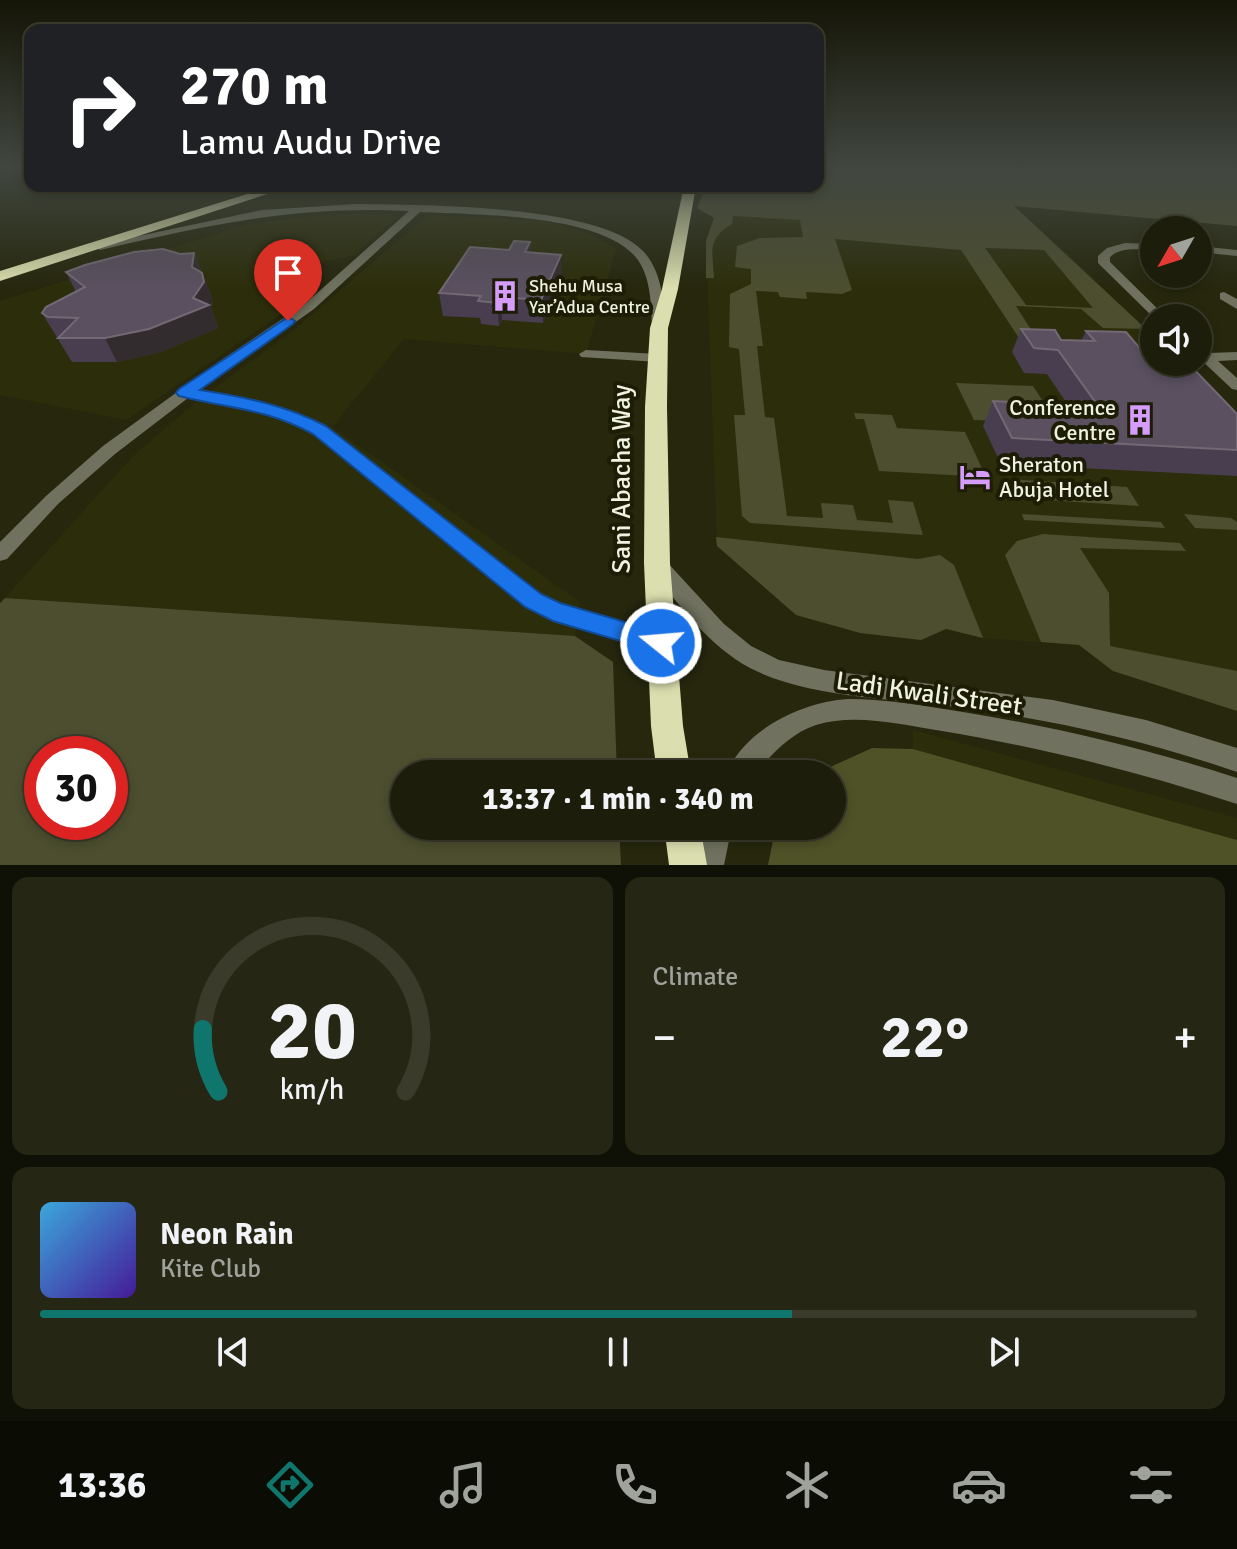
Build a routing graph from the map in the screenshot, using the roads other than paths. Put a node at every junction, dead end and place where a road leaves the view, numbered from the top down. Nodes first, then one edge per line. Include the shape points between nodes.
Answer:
1 (221, 207) edge
2 (686, 207) edge
3 (418, 208) junction
4 (1236, 246) edge
5 (100, 247) junction
6 (1140, 248) edge
7 (1212, 248) edge
8 (0, 276) edge
9 (1224, 296) dead end
10 (1146, 304) edge
11 (1237, 305) edge
12 (659, 328) junction
13 (586, 354) dead end
14 (1212, 355) edge
15 (1237, 356) edge
16 (658, 358) junction
17 (1212, 363) edge
18 (1237, 386) edge
19 (185, 393) junction
20 (0, 554) edge
21 (657, 563) junction
22 (661, 643) junction
23 (672, 760) edge
24 (751, 760) edge
25 (1237, 760) edge
26 (1237, 791) edge
27 (684, 840) edge
28 (716, 840) edge
29 (688, 865) edge
30 (710, 865) edge

1 - 5 highway
2 - 12 highway, Sani Abacha Way
3 - 5 street via 287,210
3 - 12 street via 543,217 611,234 631,247 650,270
3 - 19 street via 310,306
4 - 7 street
5 - 8 highway
6 - 10 street via 1111,250 1104,263
9 - 11 street
12 - 16 highway, Sani Abacha Way
13 - 16 street
14 - 15 street
16 - 21 highway, Sani Abacha Way
17 - 18 street
19 - 20 street via 109,450
19 - 22 street via 258,405 300,419 533,600 553,611
21 - 22 highway, Sani Abacha Way
21 - 25 street, Ladi Kwali Street via 694,608 761,663 835,682 1017,704 1119,725
22 - 23 highway, Sani Abacha Way
24 - 26 street, Ladi Kwali Street via 785,728 821,712 891,713 1071,742
27 - 29 highway
28 - 30 street

